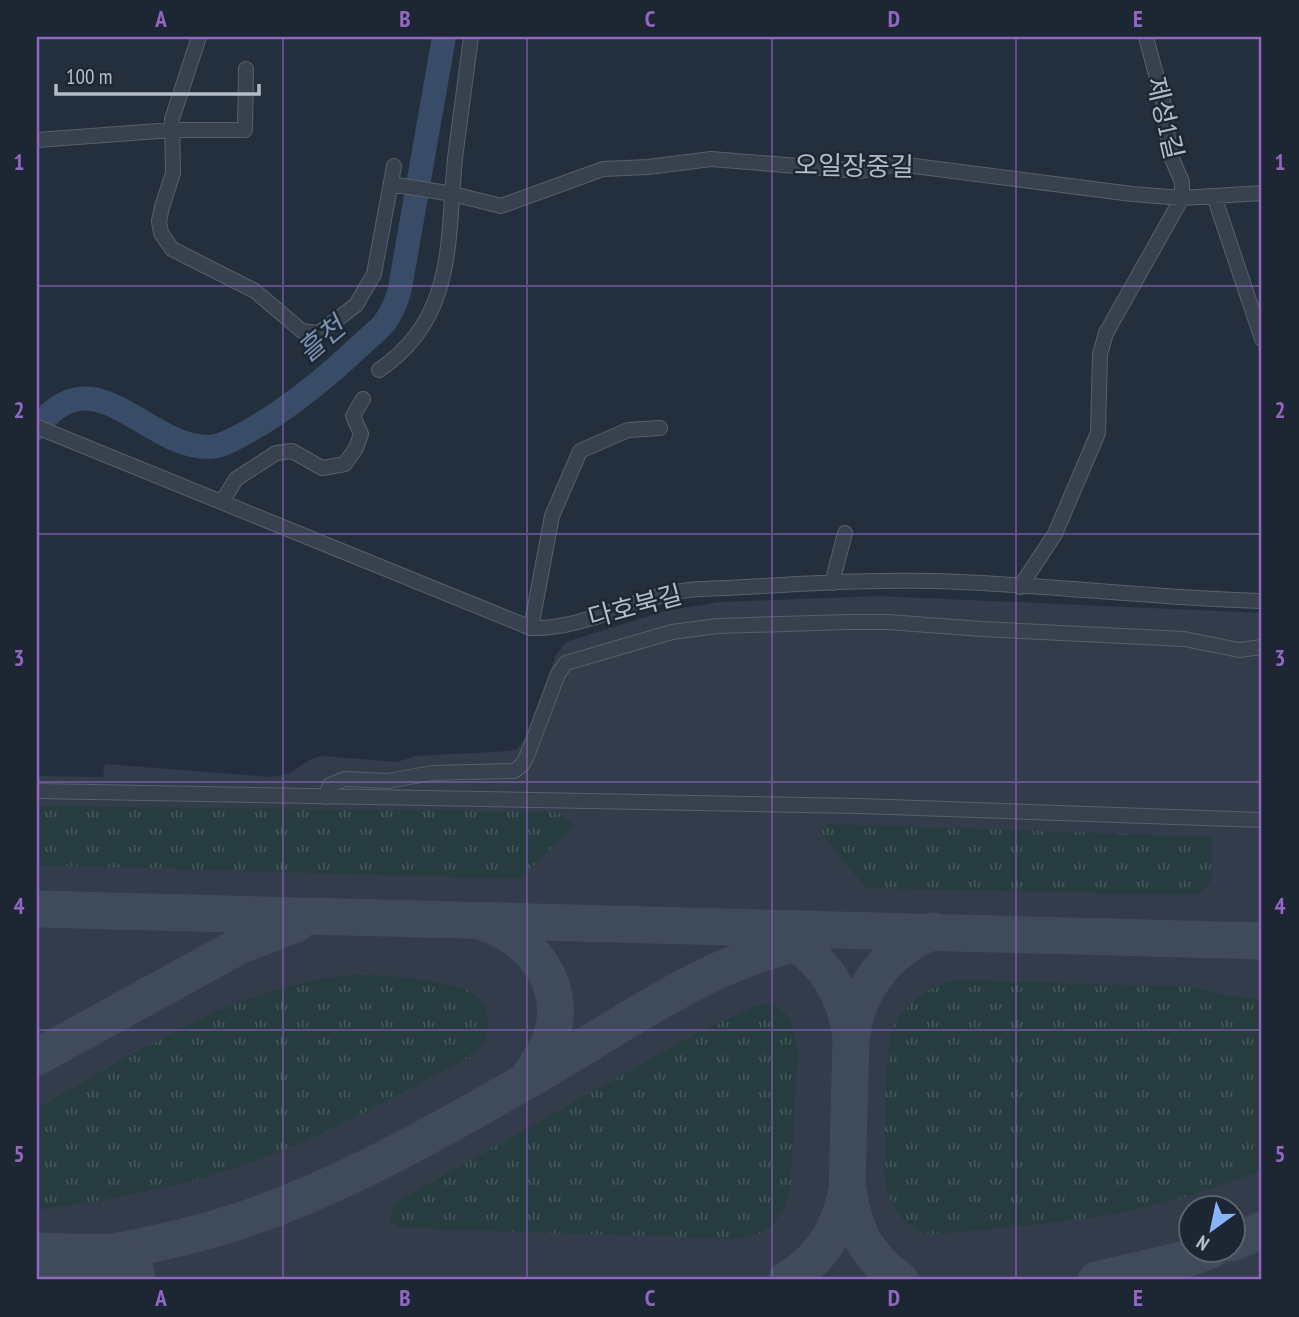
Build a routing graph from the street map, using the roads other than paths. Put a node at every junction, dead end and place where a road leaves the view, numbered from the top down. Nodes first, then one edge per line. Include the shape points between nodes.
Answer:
1 (199, 37) edge
2 (471, 37) edge
3 (1146, 37) edge
4 (246, 69) dead end
5 (172, 130) junction
6 (37, 141) edge
7 (394, 166) dead end
8 (391, 184) junction
9 (1262, 193) edge
10 (453, 194) junction
11 (1214, 196) junction
12 (1182, 198) junction
13 (1262, 339) edge
14 (379, 370) dead end
15 (363, 399) dead end
16 (660, 428) dead end
17 (42, 429) edge
18 (222, 502) junction
19 (845, 533) dead end
20 (832, 583) junction
21 (1020, 587) junction
22 (1262, 601) edge
23 (531, 628) junction
24 (1262, 647) edge
25 (37, 791) edge
26 (325, 797) junction
27 (1262, 820) edge

1 - 5 street
2 - 10 street
3 - 12 street, 제성1길 via 1164,101 1170,154 1182,182
4 - 5 street via 245,130
5 - 6 street
5 - 8 street via 173,173 159,221 166,242 255,291 295,326 311,333 319,333 348,312 369,285
7 - 8 street
8 - 10 street, 오일장중길
9 - 11 street, 오일장중길
10 - 12 street, 오일장중길 via 501,205 603,169 711,159 859,171 899,164
10 - 14 street via 445,264 432,310 408,346
11 - 12 street, 오일장중길
11 - 13 street
12 - 21 street via 1106,333 1100,354 1098,433 1055,534
15 - 18 street via 353,416 361,433 345,464 322,468 292,451 276,453 236,479
16 - 23 street via 628,430 580,451 552,516
17 - 18 street, 다호북길
18 - 23 street, 다호북길
19 - 20 street
20 - 21 street, 다호북길 via 933,581
20 - 23 street, 다호북길 via 670,592 568,625
21 - 22 street, 다호북길
24 - 26 street via 1239,650 1184,639 888,622 717,626 672,632 566,663 527,756 514,771 432,773 388,781 345,779 330,785
25 - 26 street
26 - 27 street via 860,806

